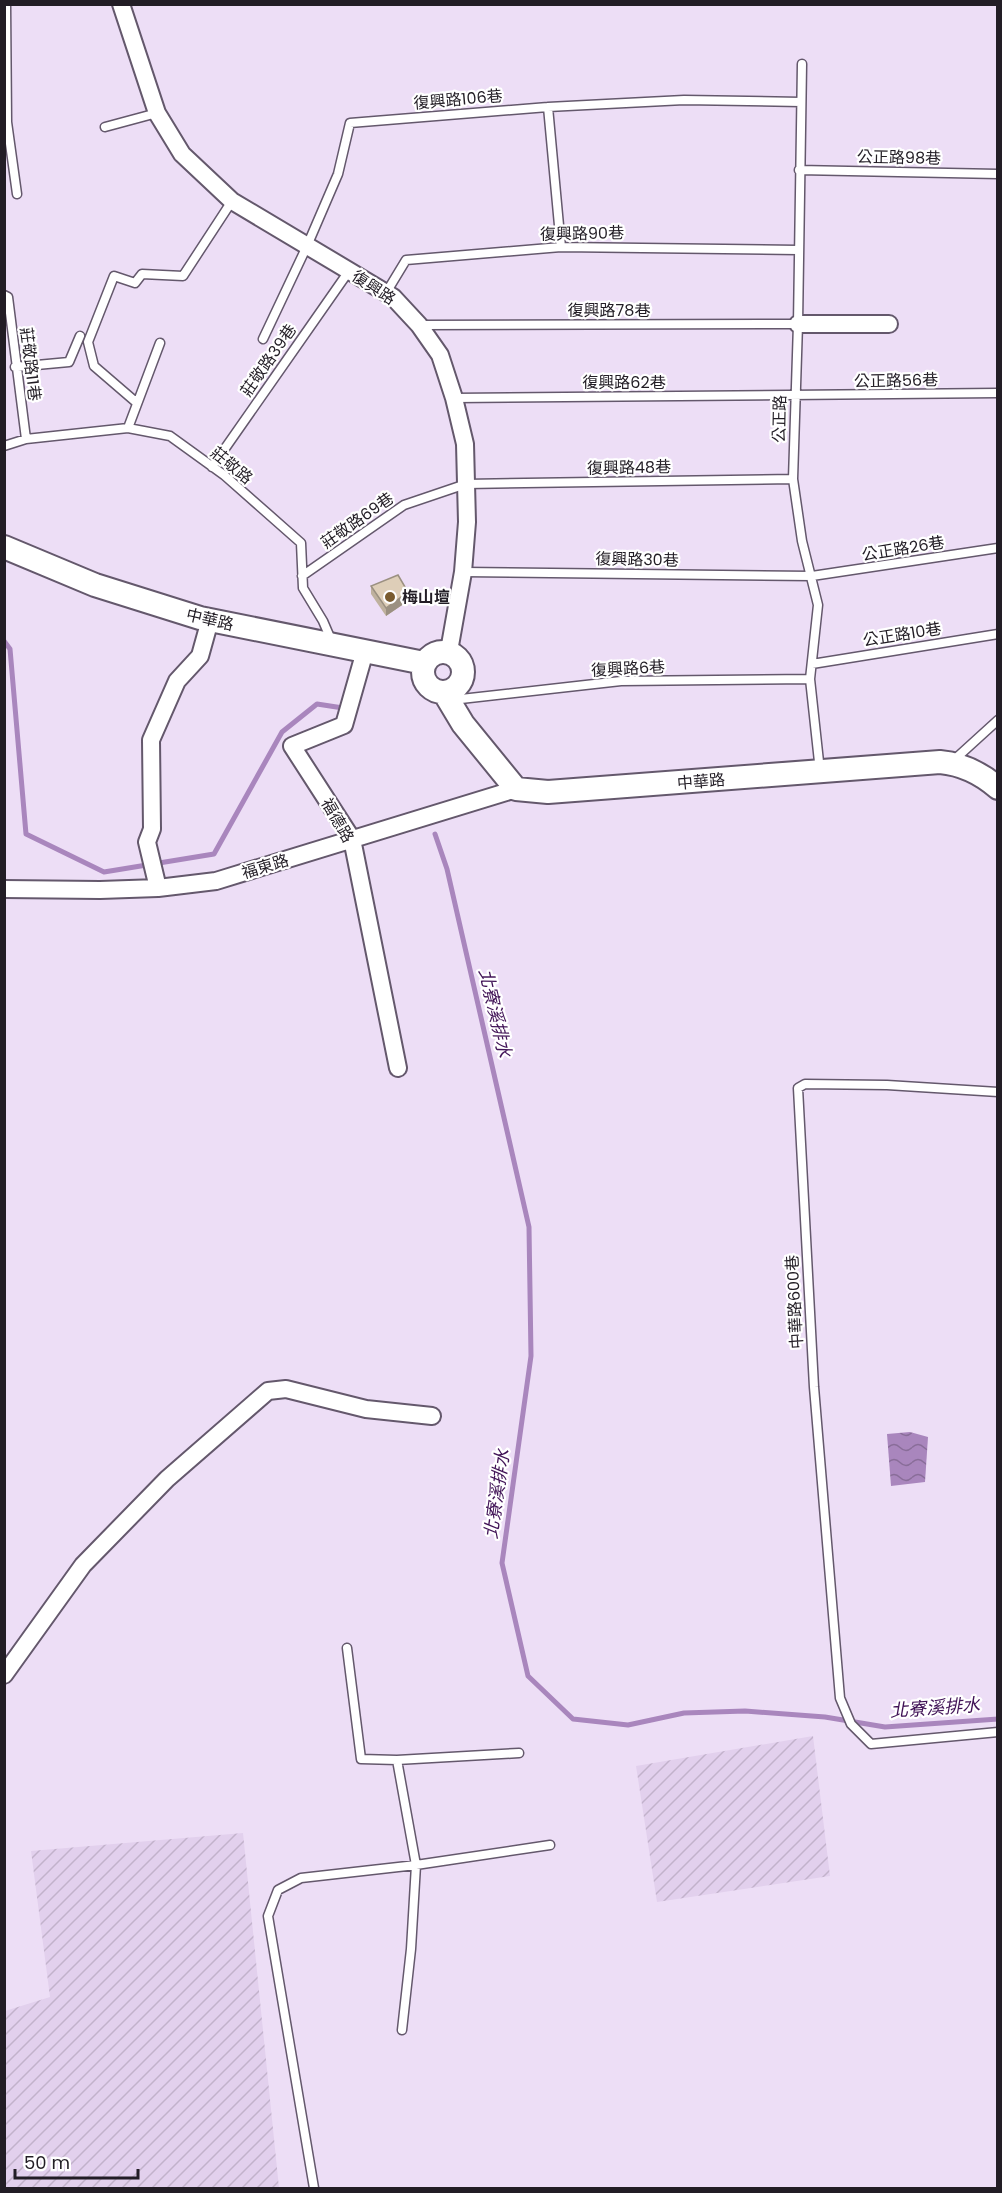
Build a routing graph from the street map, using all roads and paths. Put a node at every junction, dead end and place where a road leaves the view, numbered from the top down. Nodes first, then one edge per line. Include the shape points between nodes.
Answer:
1 (6, 4) edge
2 (121, 4) edge
3 (802, 64) dead end
4 (801, 102) junction
5 (548, 107) junction
6 (157, 113) junction
7 (6, 122) edge
8 (105, 127) dead end
9 (800, 170) junction
10 (998, 174) edge
11 (17, 194) dead end
12 (232, 201) junction
13 (307, 246) junction
14 (561, 247) junction
15 (798, 250) junction
16 (349, 271) junction
17 (386, 293) junction
18 (4, 295) edge
19 (798, 324) junction
20 (889, 324) dead end
21 (419, 325) junction
22 (80, 336) dead end
23 (262, 339) dead end
24 (160, 344) dead end
25 (15, 367) junction
26 (998, 393) edge
27 (795, 396) junction
28 (454, 398) junction
29 (137, 403) junction
30 (128, 428) junction
31 (26, 439) junction
32 (4, 446) edge
33 (212, 467) junction
34 (793, 479) junction
35 (466, 484) junction
36 (4, 547) edge
37 (998, 548) edge
38 (463, 572) junction
39 (302, 576) junction
40 (812, 576) junction
41 (210, 620) junction
42 (998, 634) edge
43 (333, 645) junction
44 (365, 651) junction
45 (449, 651) junction
46 (424, 663) junction
47 (812, 664) junction
48 (810, 679) junction
49 (447, 697) junction
50 (996, 722) edge
51 (951, 763) junction
52 (820, 771) junction
53 (998, 788) edge
54 (516, 789) junction
55 (352, 839) junction
56 (154, 872) junction
57 (4, 889) edge
58 (398, 1068) dead end
59 (998, 1092) edge
60 (432, 1416) dead end
61 (347, 1647) dead end
62 (4, 1675) edge
63 (998, 1732) edge
64 (519, 1753) dead end
65 (398, 1760) junction
66 (550, 1845) dead end
67 (416, 1865) junction
68 (402, 2030) dead end
69 (314, 2188) edge

1 - 7 lane
2 - 6 street, 復興路
3 - 4 lane, 公正路
4 - 5 lane, 復興路106巷 via 684,100
4 - 9 lane, 公正路
5 - 13 lane, 復興路106巷 via 350,123 338,174
5 - 14 lane
6 - 8 lane
6 - 12 street, 復興路 via 182,154
7 - 11 lane
9 - 10 lane, 公正路98巷
9 - 15 lane, 公正路
12 - 13 street, 復興路
12 - 29 lane via 183,276 142,274 135,283 114,276 88,342 94,366
13 - 16 street, 復興路
13 - 23 lane, 復興路106巷
14 - 15 lane, 復興路90巷
14 - 17 lane, 復興路90巷 via 406,260
15 - 19 lane, 公正路
16 - 17 street, 復興路
16 - 33 lane, 莊敬路39巷
17 - 21 street, 復興路
18 - 25 lane, 莊敬路11巷 via 8,297
19 - 20 street
19 - 21 lane, 復興路78巷
19 - 27 lane, 公正路
21 - 28 street, 復興路 via 440,355
22 - 25 lane via 69,362
24 - 29 lane
25 - 31 lane, 莊敬路11巷
26 - 27 lane, 公正路56巷
27 - 28 lane, 復興路62巷
27 - 34 lane, 公正路
28 - 35 street, 復興路 via 465,444
29 - 30 lane
30 - 31 lane, 莊敬路
30 - 33 lane, 莊敬路 via 170,436
31 - 32 lane, 莊敬路
33 - 39 lane, 莊敬路 via 301,543
34 - 35 lane, 復興路48巷
34 - 40 lane, 公正路 via 802,541
35 - 38 street, 復興路
35 - 39 lane, 莊敬路69巷 via 404,505
36 - 41 street, 中華路 via 95,585
37 - 40 lane, 公正路26巷
38 - 40 lane, 復興路30巷
38 - 45 street, 復興路
39 - 43 lane, 莊敬路 via 303,588
40 - 47 lane, 公正路 via 818,605
41 - 43 street, 中華路
41 - 56 street via 200,656 177,681 151,740 152,829 147,842
42 - 47 lane, 公正路10巷
43 - 44 street, 中華路
44 - 46 street, 中華路
44 - 55 street, 福德路 via 345,725 292,746
45 - 46 street via 434,652
45 - 49 street via 461,661 464,677
46 - 49 street via 422,675 428,686
47 - 48 lane, 公正路
48 - 49 lane, 復興路6巷 via 621,681
48 - 52 lane, 公正路
49 - 54 street via 463,724
50 - 51 lane
51 - 52 street, 中華路
51 - 53 street, 中華路 via 984,776
52 - 54 street, 中華路 via 548,792
54 - 55 street, 福東路
55 - 56 street, 福東路 via 216,880
55 - 58 street, 福德路
56 - 57 street, 福東路 via 100,890
59 - 63 lane, 中華路600巷 via 887,1084 806,1084 798,1088 814,1387 840,1698 851,1724 871,1744
60 - 62 street via 366,1409 286,1389 268,1391 167,1479 83,1565
61 - 65 lane via 360,1759
64 - 65 lane
65 - 67 lane
66 - 67 lane
67 - 68 lane
67 - 69 lane via 301,1878 278,1890 268,1916

